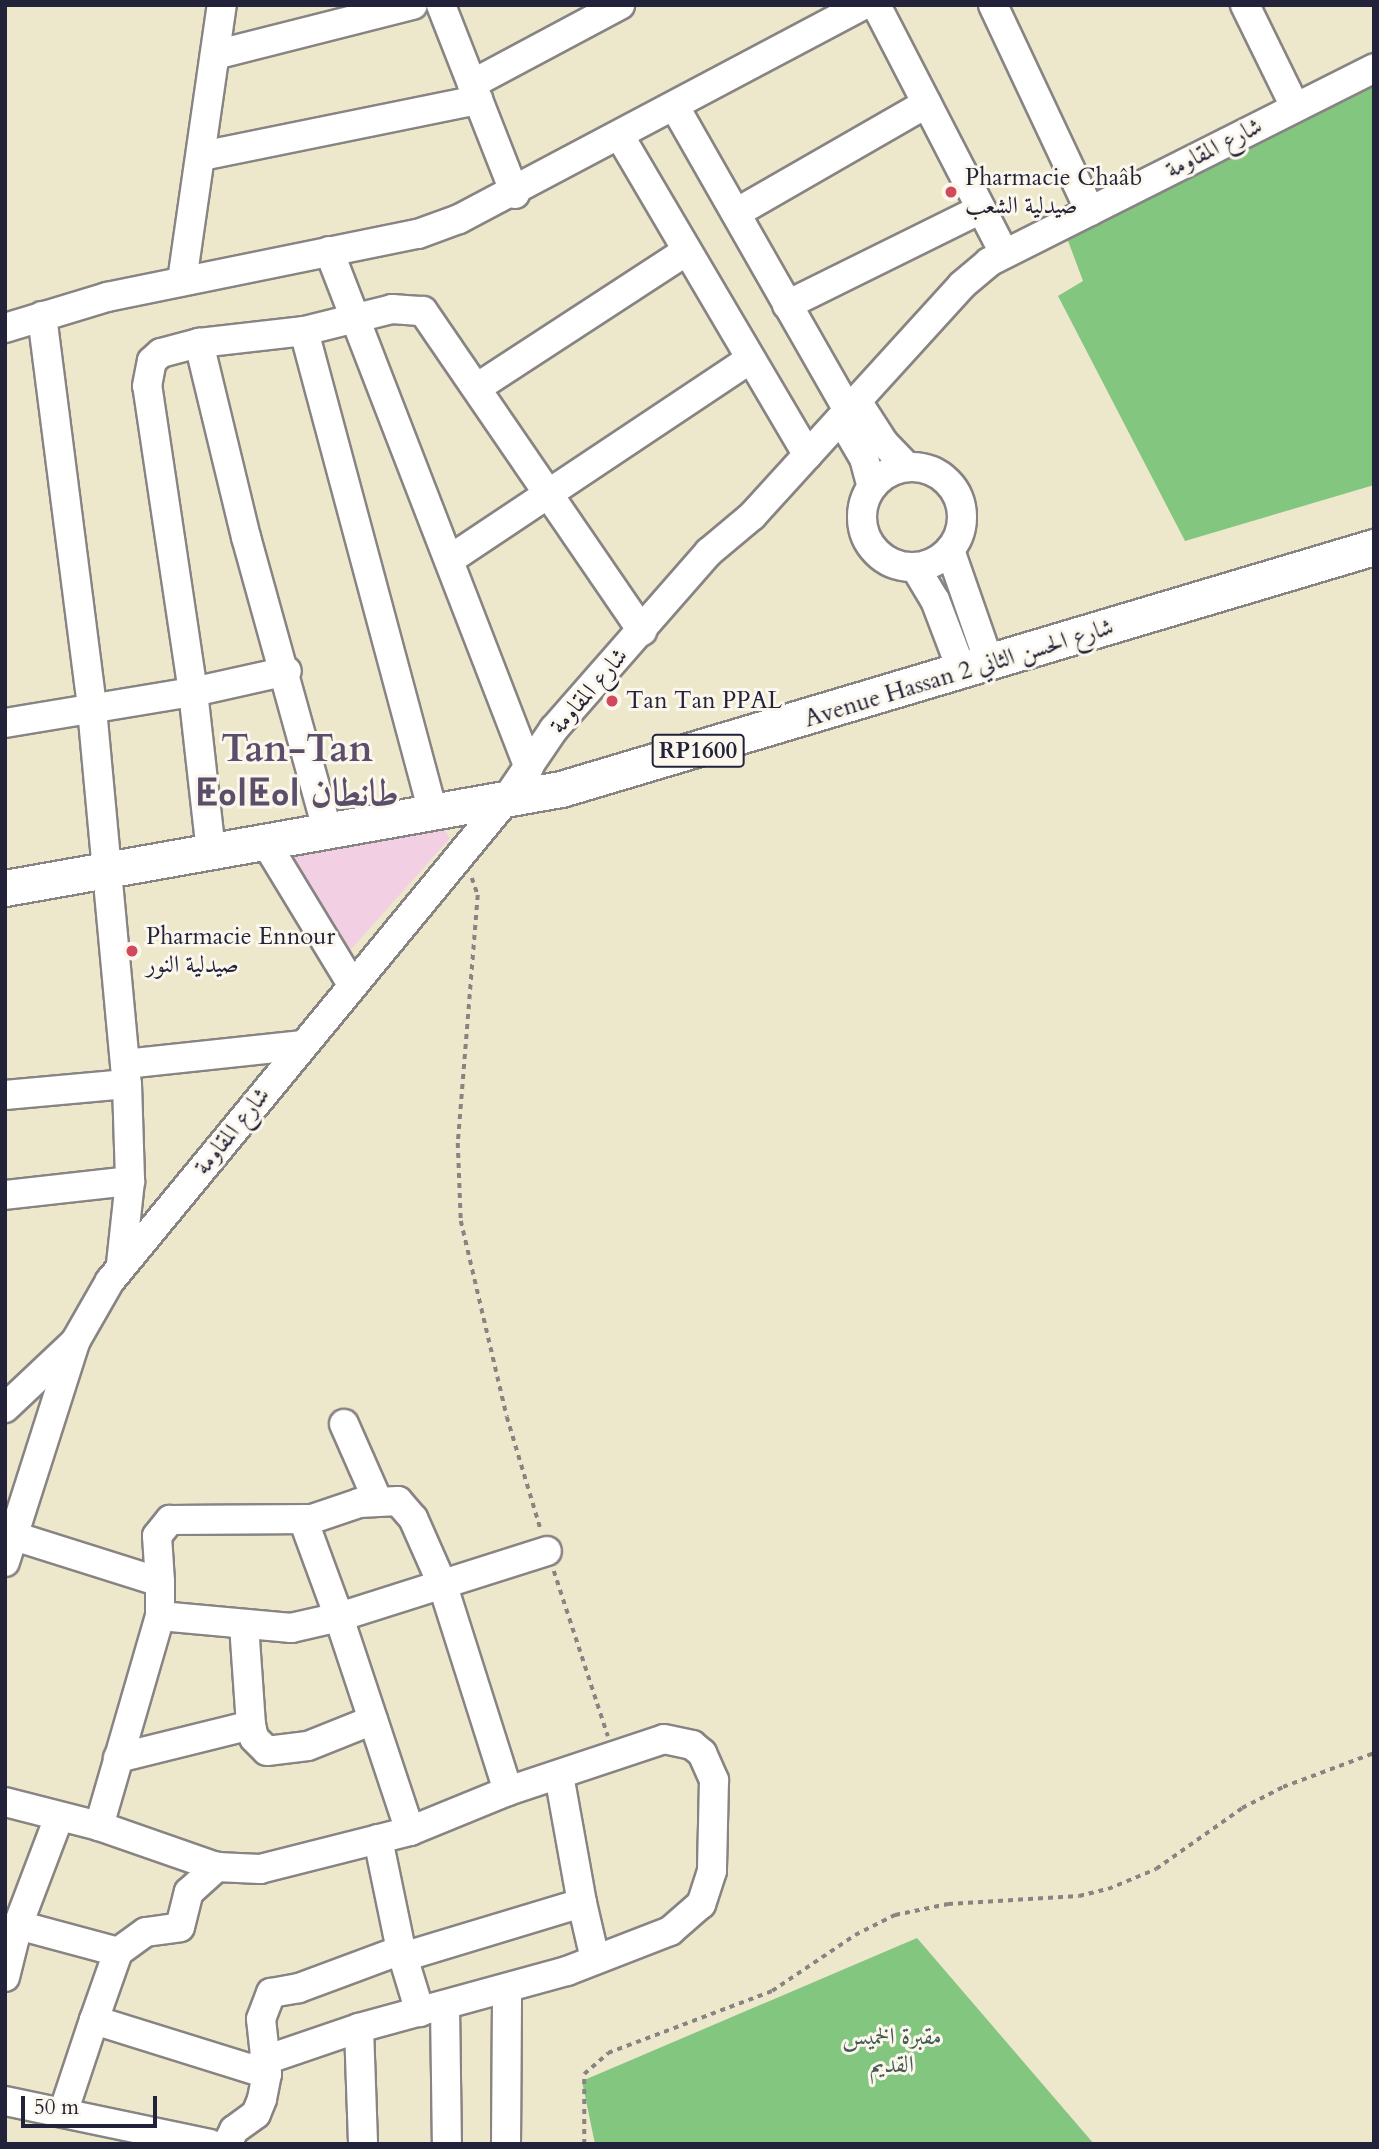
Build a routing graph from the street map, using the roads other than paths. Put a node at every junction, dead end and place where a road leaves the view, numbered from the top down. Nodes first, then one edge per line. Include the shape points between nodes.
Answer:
1 (222, 5) edge
2 (413, 5) edge
3 (441, 5) edge
4 (620, 5) edge
5 (863, 5) edge
6 (876, 5) edge
7 (993, 5) edge
8 (1245, 5) edge
9 (215, 55) junction
10 (1374, 68) edge
11 (475, 92) junction
12 (927, 103) junction
13 (675, 107) junction
14 (1295, 107) junction
15 (621, 138) junction
16 (202, 156) junction
17 (515, 194) junction
18 (981, 209) junction
19 (1090, 211) junction
20 (736, 213) junction
21 (329, 251) junction
22 (687, 251) junction
23 (1004, 253) junction
24 (182, 281) junction
25 (787, 305) junction
26 (42, 316) junction
27 (352, 318) junction
28 (5, 328) edge
29 (304, 331) junction
30 (200, 343) junction
31 (750, 359) junction
32 (478, 387) junction
33 (849, 410) junction
34 (808, 455) junction
35 (907, 467) junction
36 (872, 487) junction
37 (551, 496) junction
38 (1374, 547) edge
39 (950, 550) junction
40 (449, 560) junction
41 (915, 567) junction
42 (642, 631) junction
43 (976, 667) junction
44 (287, 671) junction
45 (193, 692) junction
46 (92, 709) junction
47 (5, 723) edge
48 (529, 768) junction
49 (505, 801) junction
50 (433, 814) junction
51 (328, 832) junction
52 (266, 843) junction
53 (211, 852) junction
54 (104, 871) junction
55 (5, 888) edge
56 (353, 986) junction
57 (303, 1045) junction
58 (126, 1074) junction
59 (5, 1095) edge
60 (130, 1181) junction
61 (5, 1195) edge
62 (121, 1267) junction
63 (75, 1342) junction
64 (5, 1408) edge
65 (344, 1424) dead end
66 (378, 1501) junction
67 (303, 1519) junction
68 (10, 1549) edge
69 (547, 1551) road end
70 (160, 1582) junction
71 (443, 1586) junction
72 (160, 1616) junction
73 (339, 1617) junction
74 (244, 1625) junction
75 (373, 1720) junction
76 (251, 1725) junction
77 (118, 1758) junction
78 (559, 1775) junction
79 (508, 1791) junction
80 (5, 1802) edge
81 (59, 1817) junction
82 (99, 1826) junction
83 (410, 1831) junction
84 (377, 1839) junction
85 (217, 1867) junction
86 (582, 1903) junction
87 (18, 1925) junction
88 (118, 1952) junction
89 (402, 1954) junction
90 (596, 1959) junction
91 (5, 1977) edge
92 (507, 1990) junction
93 (433, 2009) junction
94 (94, 2020) junction
95 (359, 2028) junction
96 (264, 2067) junction
97 (5, 2101) edge
98 (64, 2110) junction
99 (210, 2144) edge
100 (227, 2144) edge
101 (363, 2144) edge
102 (447, 2144) edge
103 (506, 2144) edge

1 - 9 street
2 - 9 street
3 - 11 street
4 - 11 street
5 - 13 street
6 - 12 street
7 - 19 street
8 - 14 street
9 - 16 street
10 - 14 street, شارع المقاومة
11 - 16 street
11 - 17 street
12 - 18 street
12 - 20 street
13 - 15 street
13 - 20 street
14 - 19 street, شارع المقاومة
15 - 17 street
15 - 22 street
16 - 24 street
17 - 21 street via 418,234
18 - 23 street
18 - 25 street
19 - 23 street, شارع المقاومة
20 - 25 street
21 - 24 street
21 - 27 street
22 - 31 street
22 - 32 street
23 - 33 street, شارع المقاومة via 962,285
24 - 26 street
25 - 33 street
26 - 28 street
26 - 46 street
27 - 29 street
27 - 32 street via 392,309 423,311
27 - 40 street
29 - 30 street
29 - 50 street
30 - 44 street via 246,537
30 - 45 street via 161,353 147,373
31 - 34 street
31 - 37 street
32 - 37 street
33 - 34 street, شارع المقاومة
33 - 35 street
33 - 36 street
34 - 42 street, شارع المقاومة via 752,516 709,552
35 - 36 street via 881,477
35 - 39 street via 936,473 957,494 962,523
36 - 41 street via 864,502 865,534 884,559
37 - 40 street
37 - 42 street
38 - 43 main road, Avenue Hassan 2 شارع الحسن الثاني / RP1600
39 - 41 street
39 - 43 street
40 - 48 street
41 - 43 street
42 - 48 street, شارع المقاومة via 554,729
43 - 49 main road, Avenue Hassan 2 شارع الحسن الثاني / RP1600 via 609,777
44 - 45 street
44 - 51 street
45 - 46 street
45 - 53 street
46 - 47 street
46 - 54 street
48 - 49 street, شارع المقاومة
49 - 50 main road, Avenue Hassan 2 شارع الحسن الثاني / RP1600
49 - 56 street, شارع المقاومة
50 - 51 main road, Avenue Hassan 2 شارع الحسن الثاني / RP1600
51 - 52 main road, Avenue Hassan 2 شارع الحسن الثاني / RP1600
52 - 53 main road, Avenue Hassan 2 شارع الحسن الثاني / RP1600
52 - 56 street
53 - 54 main road, Avenue Hassan 2 شارع الحسن الثاني / RP1600
54 - 55 main road, Avenue Hassan 2 شارع الحسن الثاني / RP1600
54 - 58 street
56 - 57 street, شارع المقاومة
57 - 58 street
57 - 62 street, شارع المقاومة
58 - 59 street
58 - 60 street
60 - 61 street
60 - 62 street
62 - 63 street, شارع المقاومة
63 - 64 street
63 - 68 street, شارع المقاومة
65 - 66 street
66 - 67 street
66 - 71 street via 393,1499 406,1508
67 - 70 street via 170,1520 156,1536
67 - 73 street
68 - 70 street
69 - 71 street
70 - 72 street
71 - 73 street
71 - 79 street
72 - 74 street
72 - 77 street
73 - 74 street via 291,1628
73 - 75 street
74 - 76 street
75 - 76 street via 308,1746 275,1753 258,1744
75 - 83 street
76 - 77 street
77 - 82 street
78 - 79 street
78 - 86 street
78 - 90 street via 664,1739 692,1745 702,1753 714,1780 715,1846 701,1904 670,1931
79 - 83 street
80 - 81 street
81 - 82 street
81 - 87 street
82 - 85 street
83 - 84 street
84 - 85 street via 260,1869
84 - 89 street
85 - 88 street via 189,1892 180,1927 145,1932
86 - 89 street
86 - 90 street
87 - 88 street
87 - 91 street
88 - 94 street
89 - 93 street
89 - 96 street via 271,1993 261,2019
90 - 92 street
92 - 93 street
92 - 103 street
93 - 95 street
93 - 102 street
94 - 96 street
94 - 98 street
95 - 96 street
95 - 101 street
96 - 100 street via 256,2114 234,2130
97 - 98 street
98 - 99 street

